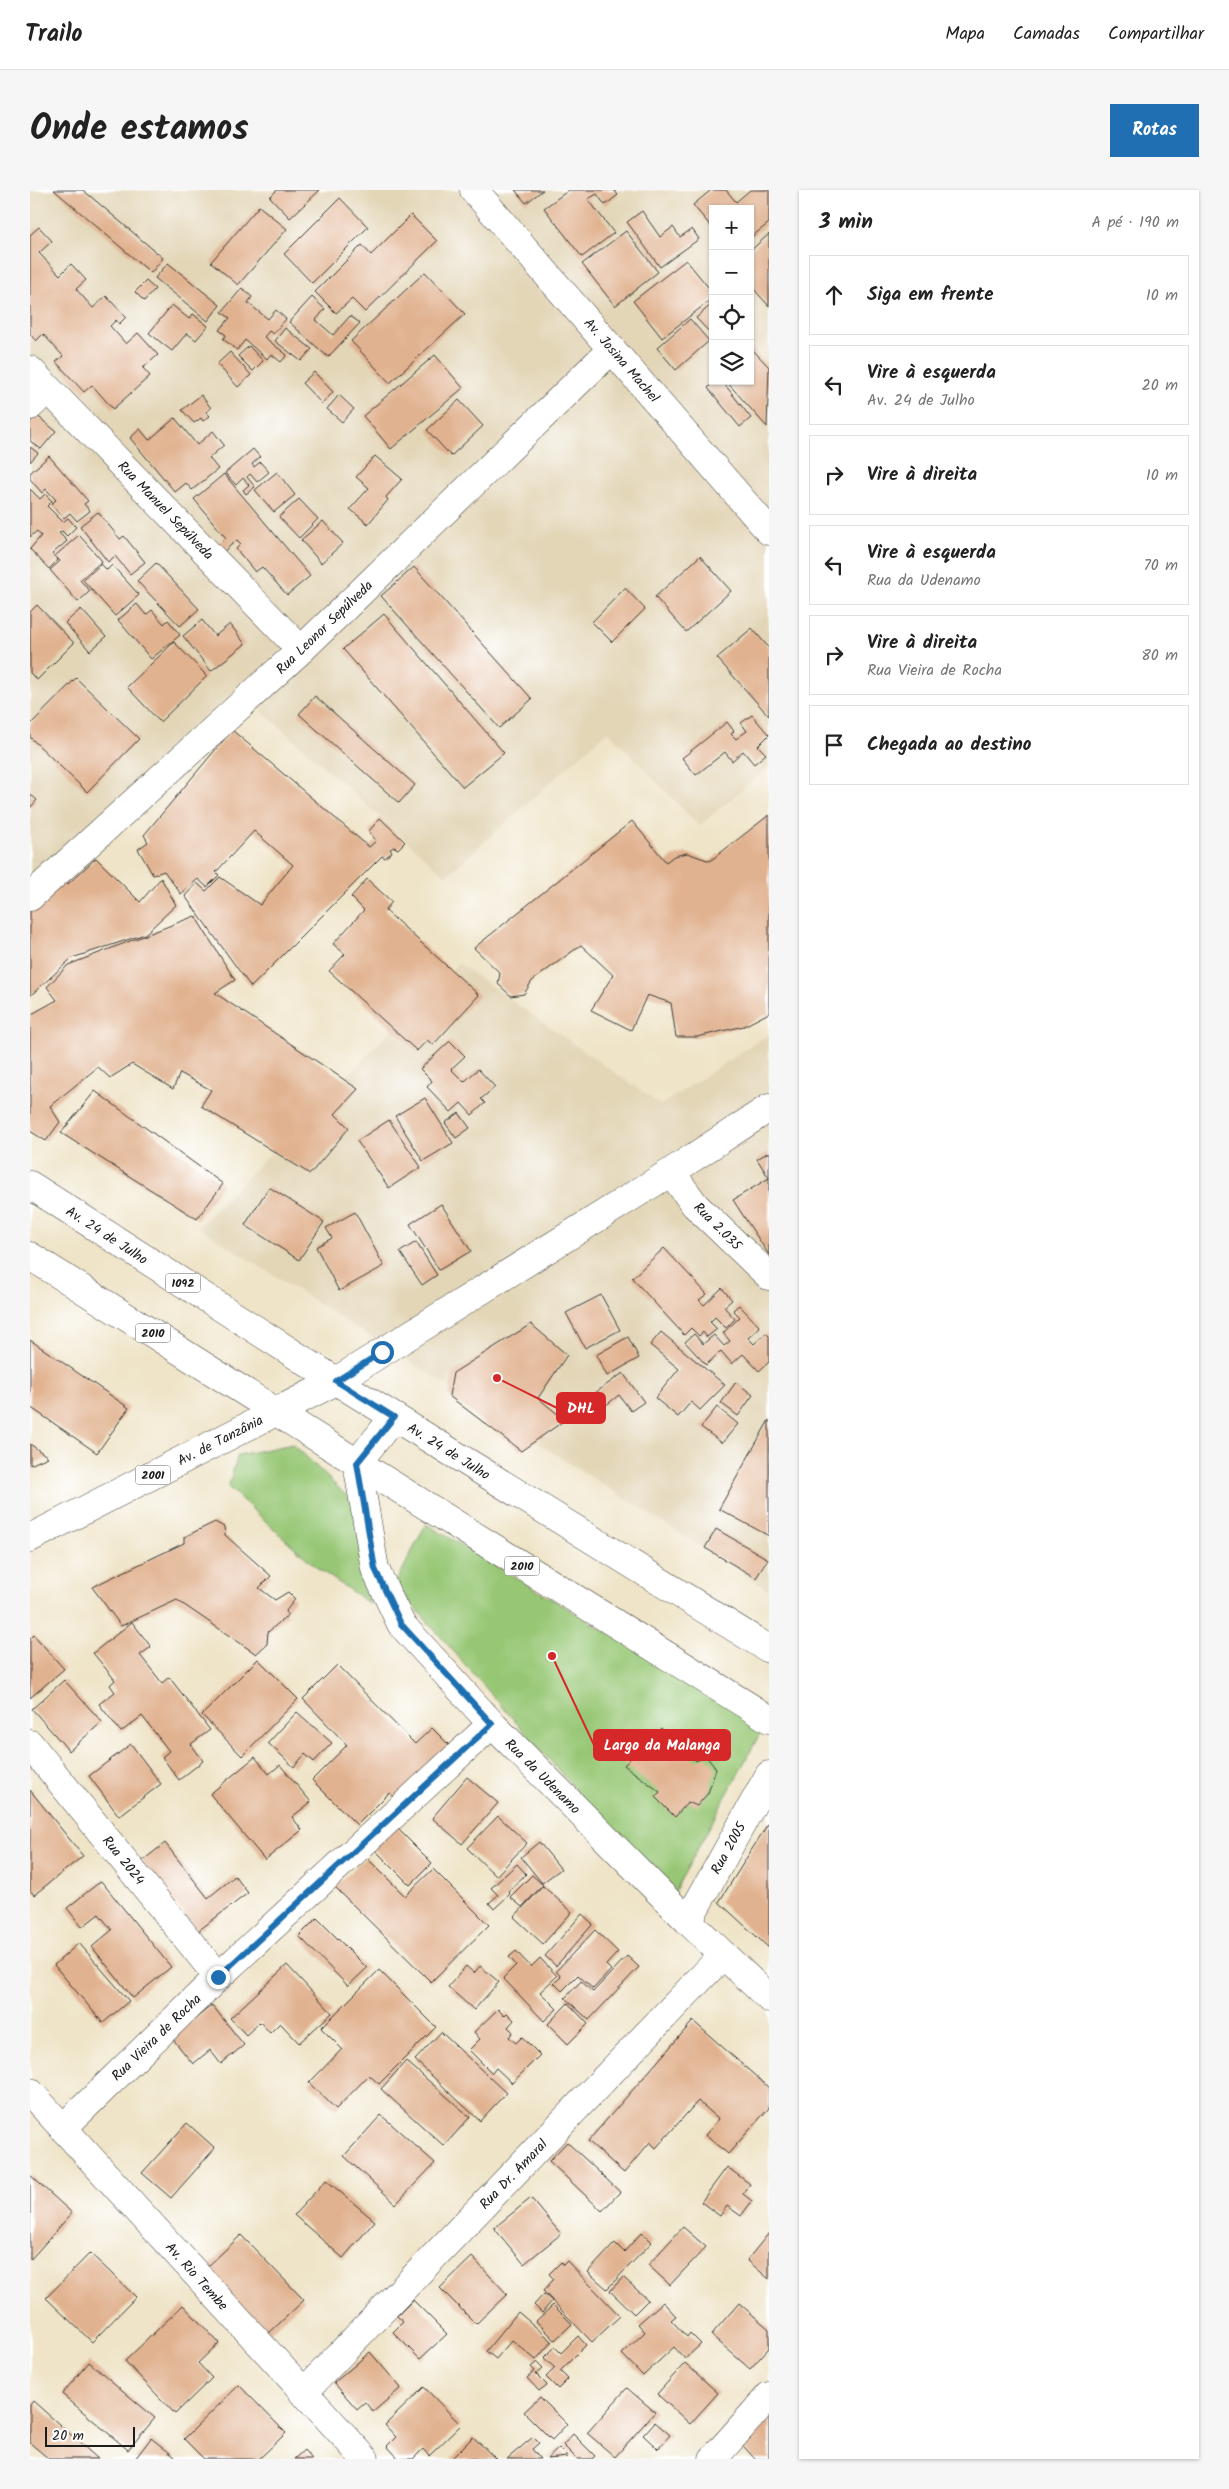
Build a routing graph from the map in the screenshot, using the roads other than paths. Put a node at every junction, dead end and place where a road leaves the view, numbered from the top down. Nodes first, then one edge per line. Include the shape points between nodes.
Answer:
1 (474, 190) edge
2 (612, 349) junction
3 (36, 388) edge
4 (769, 531) edge
5 (301, 650) junction
6 (30, 898) edge
7 (769, 1108) edge
8 (672, 1172) junction
9 (30, 1185) edge
10 (30, 1256) edge
11 (769, 1276) edge
12 (336, 1381) junction
13 (277, 1411) junction
14 (394, 1417) junction
15 (357, 1463) junction
16 (30, 1538) edge
17 (769, 1649) edge
18 (769, 1719) edge
19 (492, 1724) junction
20 (30, 1744) edge
21 (769, 1775) edge
22 (688, 1921) junction
23 (723, 1955) junction
24 (218, 1977) junction
25 (769, 1998) edge
26 (30, 2092) edge
27 (63, 2128) junction
28 (303, 2393) junction
29 (769, 2396) edge
30 (365, 2459) edge
31 (713, 2459) edge

1 - 2 street, Av. Josina Machel
2 - 4 street, Av. Josina Machel
2 - 5 street, Rua Leonor Sepúlveda
3 - 5 street, Rua Manuel Sepúlveda
5 - 6 street, Rua Leonor Sepúlveda
7 - 8 street, Av. de Tanzânia
8 - 11 street, Rua 2.035 via 695,1205
8 - 12 street, Av. de Tanzânia
9 - 12 street, Av. 24 de Julho / 1092
10 - 13 street, 2010
12 - 13 street, Av. de Tanzânia
12 - 14 street, Av. 24 de Julho
13 - 15 street, 2010
13 - 16 street, Av. de Tanzânia / 2001
14 - 15 street
14 - 17 street, Av. 24 de Julho
15 - 18 street, 2010
15 - 19 street, Rua da Udenamo via 375,1569 401,1624
19 - 22 street, Rua da Udenamo
19 - 24 street, Rua Vieira de Rocha
20 - 24 street, Rua 2024
21 - 22 street, Rua 2005
22 - 23 street, Rua da Udenamo
23 - 25 street, Rua da Udenamo
23 - 28 street, Rua Dr. Amaral
24 - 27 street, Rua Vieira de Rocha
26 - 27 street, Av. Rio Tembe
27 - 28 street, Av. Rio Tembe
28 - 30 street, Av. Rio Tembe
29 - 31 street

